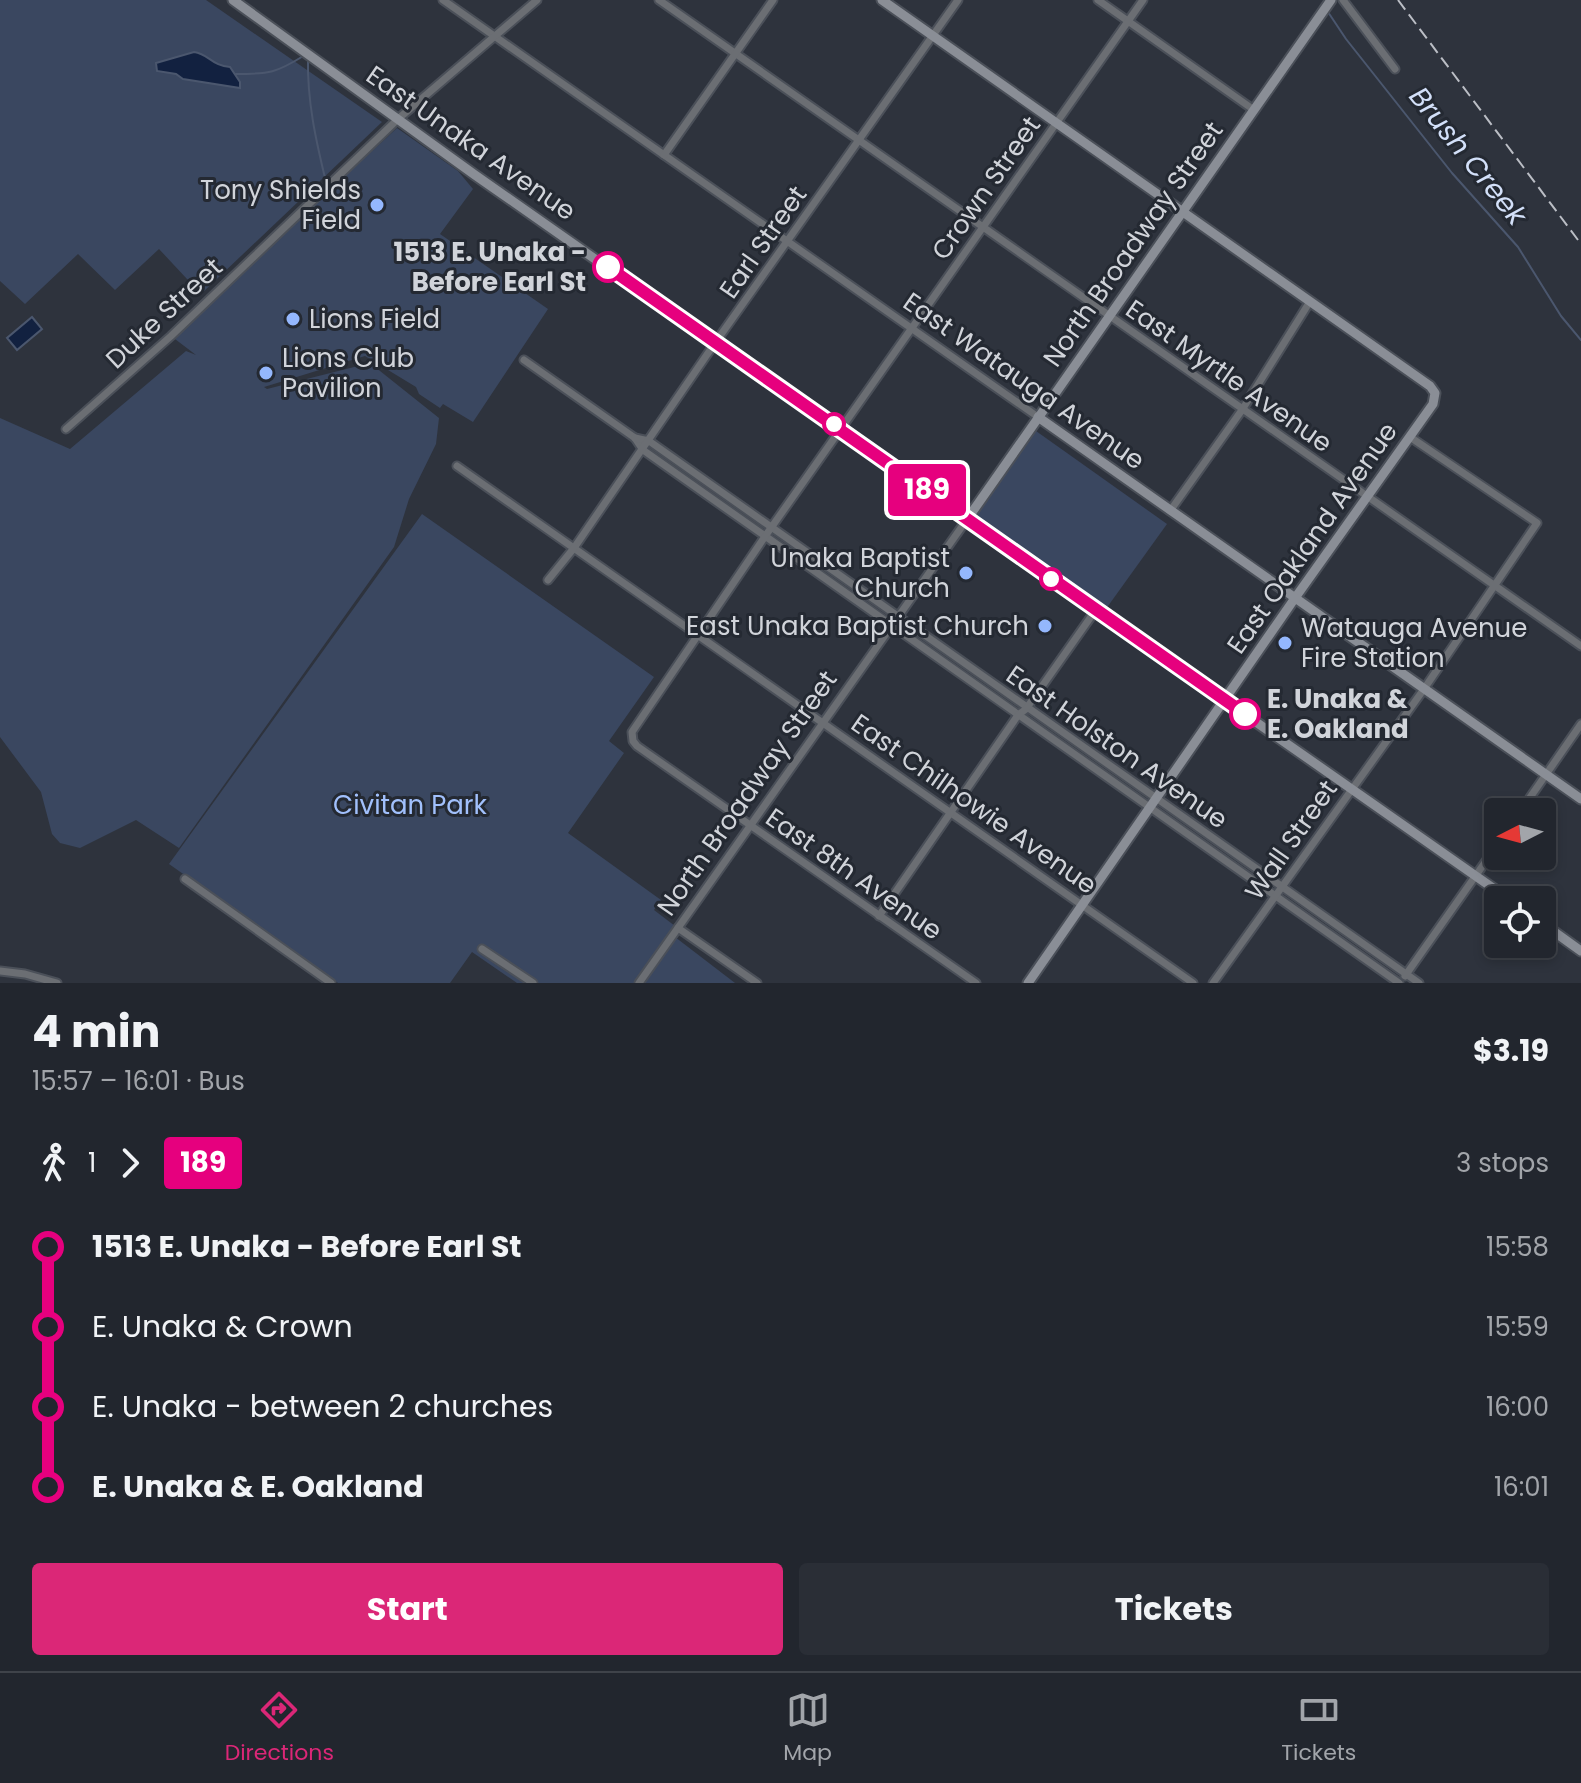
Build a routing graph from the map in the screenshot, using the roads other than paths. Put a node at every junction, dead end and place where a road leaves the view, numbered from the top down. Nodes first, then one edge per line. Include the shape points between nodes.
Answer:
1 (233, 0) edge
2 (443, 0) edge
3 (537, 0) edge
4 (659, 0) edge
5 (773, 0) edge
6 (882, 0) edge
7 (958, 0) edge
8 (1098, 0) edge
9 (1143, 0) edge
10 (1331, 0) edge
11 (1343, 0) edge
12 (1128, 21) junction
13 (933, 35) junction
14 (496, 36) junction
15 (735, 55) junction
16 (1395, 69) dead end
17 (1254, 110) junction
18 (398, 119) junction
19 (1055, 123) junction
20 (860, 139) junction
21 (664, 155) junction
22 (1182, 213) junction
23 (985, 227) junction
24 (788, 242) junction
25 (1309, 303) junction
26 (1109, 317) junction
27 (912, 329) junction
28 (715, 343) junction
29 (524, 360) dead end
30 (1242, 410) junction
31 (1038, 417) junction
32 (66, 429) dead end
33 (841, 429) junction
34 (1410, 437) junction
35 (635, 438) junction
36 (649, 441) junction
37 (643, 450) junction
38 (457, 466) dead end
39 (1369, 497) junction
40 (1170, 511) junction
41 (968, 518) junction
42 (772, 529) junction
43 (766, 535) junction
44 (574, 548) junction
45 (548, 580) dead end
46 (1495, 586) junction
47 (1295, 598) junction
48 (1095, 611) junction
49 (897, 617) junction
50 (892, 625) junction
51 (697, 636) junction
52 (1581, 646) edge
53 (1424, 689) junction
54 (1225, 700) junction
55 (1026, 709) junction
56 (1018, 715) junction
57 (823, 722) junction
58 (1581, 724) edge
59 (633, 741) joint
60 (1546, 773) junction
61 (1352, 788) junction
62 (1529, 798) edge
63 (1581, 799) edge
64 (1153, 802) junction
65 (951, 813) junction
66 (750, 826) junction
67 (1484, 864) edge
68 (1476, 876) junction
69 (185, 879) dead end
70 (1490, 886) edge
71 (1282, 887) junction
72 (1276, 897) junction
73 (1083, 905) junction
74 (879, 916) junction
75 (678, 928) junction
76 (1556, 933) edge
77 (482, 949) dead end
78 (1581, 951) edge
79 (0, 971) edge
80 (1406, 974) junction
81 (320, 975) junction
82 (40, 980) edge
83 (57, 983) edge
84 (314, 983) edge
85 (331, 983) edge
86 (533, 983) edge
87 (639, 983) edge
88 (757, 983) edge
89 (976, 983) edge
90 (1028, 983) edge
91 (1193, 983) edge
92 (1213, 983) edge
93 (1400, 983) edge
94 (1419, 983) edge

1 - 18 main road, East Unaka Avenue
2 - 14 street, East Watauga Avenue
3 - 14 street, Duke Street
4 - 15 street, East Myrtle Avenue
5 - 15 street
6 - 13 main road
7 - 13 street, Earl Street
8 - 12 street
9 - 12 street, Crown Street
10 - 17 main road, North Broadway Street
11 - 16 street
12 - 17 street
12 - 19 street, Crown Street
13 - 19 main road
13 - 20 street, Earl Street
14 - 18 street, Duke Street
14 - 21 street, East Watauga Avenue
15 - 20 street, East Myrtle Avenue
15 - 21 street
17 - 22 main road, North Broadway Street
18 - 28 main road, East Unaka Avenue
18 - 32 street, Duke Street
19 - 22 main road
19 - 23 street, Crown Street
20 - 23 street, East Myrtle Avenue
20 - 24 street, Earl Street
21 - 24 street, East Watauga Avenue
22 - 25 main road
22 - 26 main road, North Broadway Street
23 - 26 street, East Myrtle Avenue
23 - 27 street, Crown Street
24 - 27 street, East Watauga Avenue
24 - 28 street, Earl Street
25 - 30 street
25 - 34 main road, East Oakland Avenue via 1430,386 1433,404
26 - 30 street, East Myrtle Avenue
26 - 31 main road, North Broadway Street
27 - 31 street, East Watauga Avenue
27 - 33 street, Crown Street
28 - 33 main road, East Unaka Avenue
28 - 36 street, Earl Street
29 - 35 street, East Holston Avenue
30 - 39 street, East Myrtle Avenue
30 - 40 street
31 - 40 main road, East Watauga Avenue
31 - 41 main road, North Broadway Street
33 - 41 main road, East Unaka Avenue
33 - 42 street, Crown Street
34 - 39 main road, East Oakland Avenue
34 - 46 street, Wall Street via 1537,523
35 - 36 street, East Holston Avenue
35 - 37 street, East Holston Avenue
36 - 37 street, Earl Street
36 - 42 street, East Holston Avenue
37 - 43 street, East Holston Avenue
37 - 44 street, Earl Street
38 - 44 street, East Chilhowie Avenue
39 - 46 street, East Myrtle Avenue
39 - 47 main road, East Oakland Avenue
40 - 47 main road, East Watauga Avenue
41 - 48 main road, East Unaka Avenue
41 - 49 street, North Broadway Street
42 - 43 street, Crown Street
42 - 49 street, East Holston Avenue
43 - 50 street, East Holston Avenue
43 - 51 street, Crown Street
44 - 45 street, Earl Street
44 - 51 street, East Chilhowie Avenue
46 - 52 street, East Myrtle Avenue
46 - 53 street, Wall Street
47 - 53 main road, East Watauga Avenue
47 - 54 main road, East Oakland Avenue
48 - 54 main road, East Unaka Avenue
48 - 55 street
49 - 50 street, North Broadway Street
49 - 55 street, East Holston Avenue
50 - 56 street, East Holston Avenue
50 - 57 street, North Broadway Street
51 - 57 street, East Chilhowie Avenue
51 - 59 street, Crown Street via 634,725
53 - 60 main road, East Watauga Avenue
53 - 61 street, Wall Street
54 - 61 main road, East Unaka Avenue
54 - 64 main road, East Oakland Avenue
55 - 56 street
55 - 64 street, East Holston Avenue
56 - 64 street, East Holston Avenue
56 - 65 street
57 - 65 street, East Chilhowie Avenue
57 - 66 street, North Broadway Street
58 - 60 street
59 - 66 street, East 8th Avenue
60 - 62 street
60 - 63 main road, East Watauga Avenue
61 - 68 main road, East Unaka Avenue
61 - 71 street, Wall Street
64 - 71 street, East Holston Avenue
64 - 72 street, East Holston Avenue
64 - 73 main road, East Oakland Avenue
65 - 73 street, East Chilhowie Avenue
65 - 74 street
66 - 74 street, East 8th Avenue
66 - 75 street, North Broadway Street
67 - 68 street
68 - 70 main road, East Unaka Avenue
68 - 80 street
69 - 81 street
71 - 72 street, Wall Street
71 - 80 street, East Holston Avenue
72 - 92 street, Wall Street
72 - 93 street, East Holston Avenue
73 - 90 main road, East Oakland Avenue
73 - 91 street, East Chilhowie Avenue
74 - 89 street, East 8th Avenue
75 - 87 street, North Broadway Street
75 - 88 street
76 - 78 main road
77 - 86 street
79 - 82 street
80 - 93 street
80 - 94 street, East Holston Avenue
81 - 84 street
81 - 85 street
82 - 83 street

